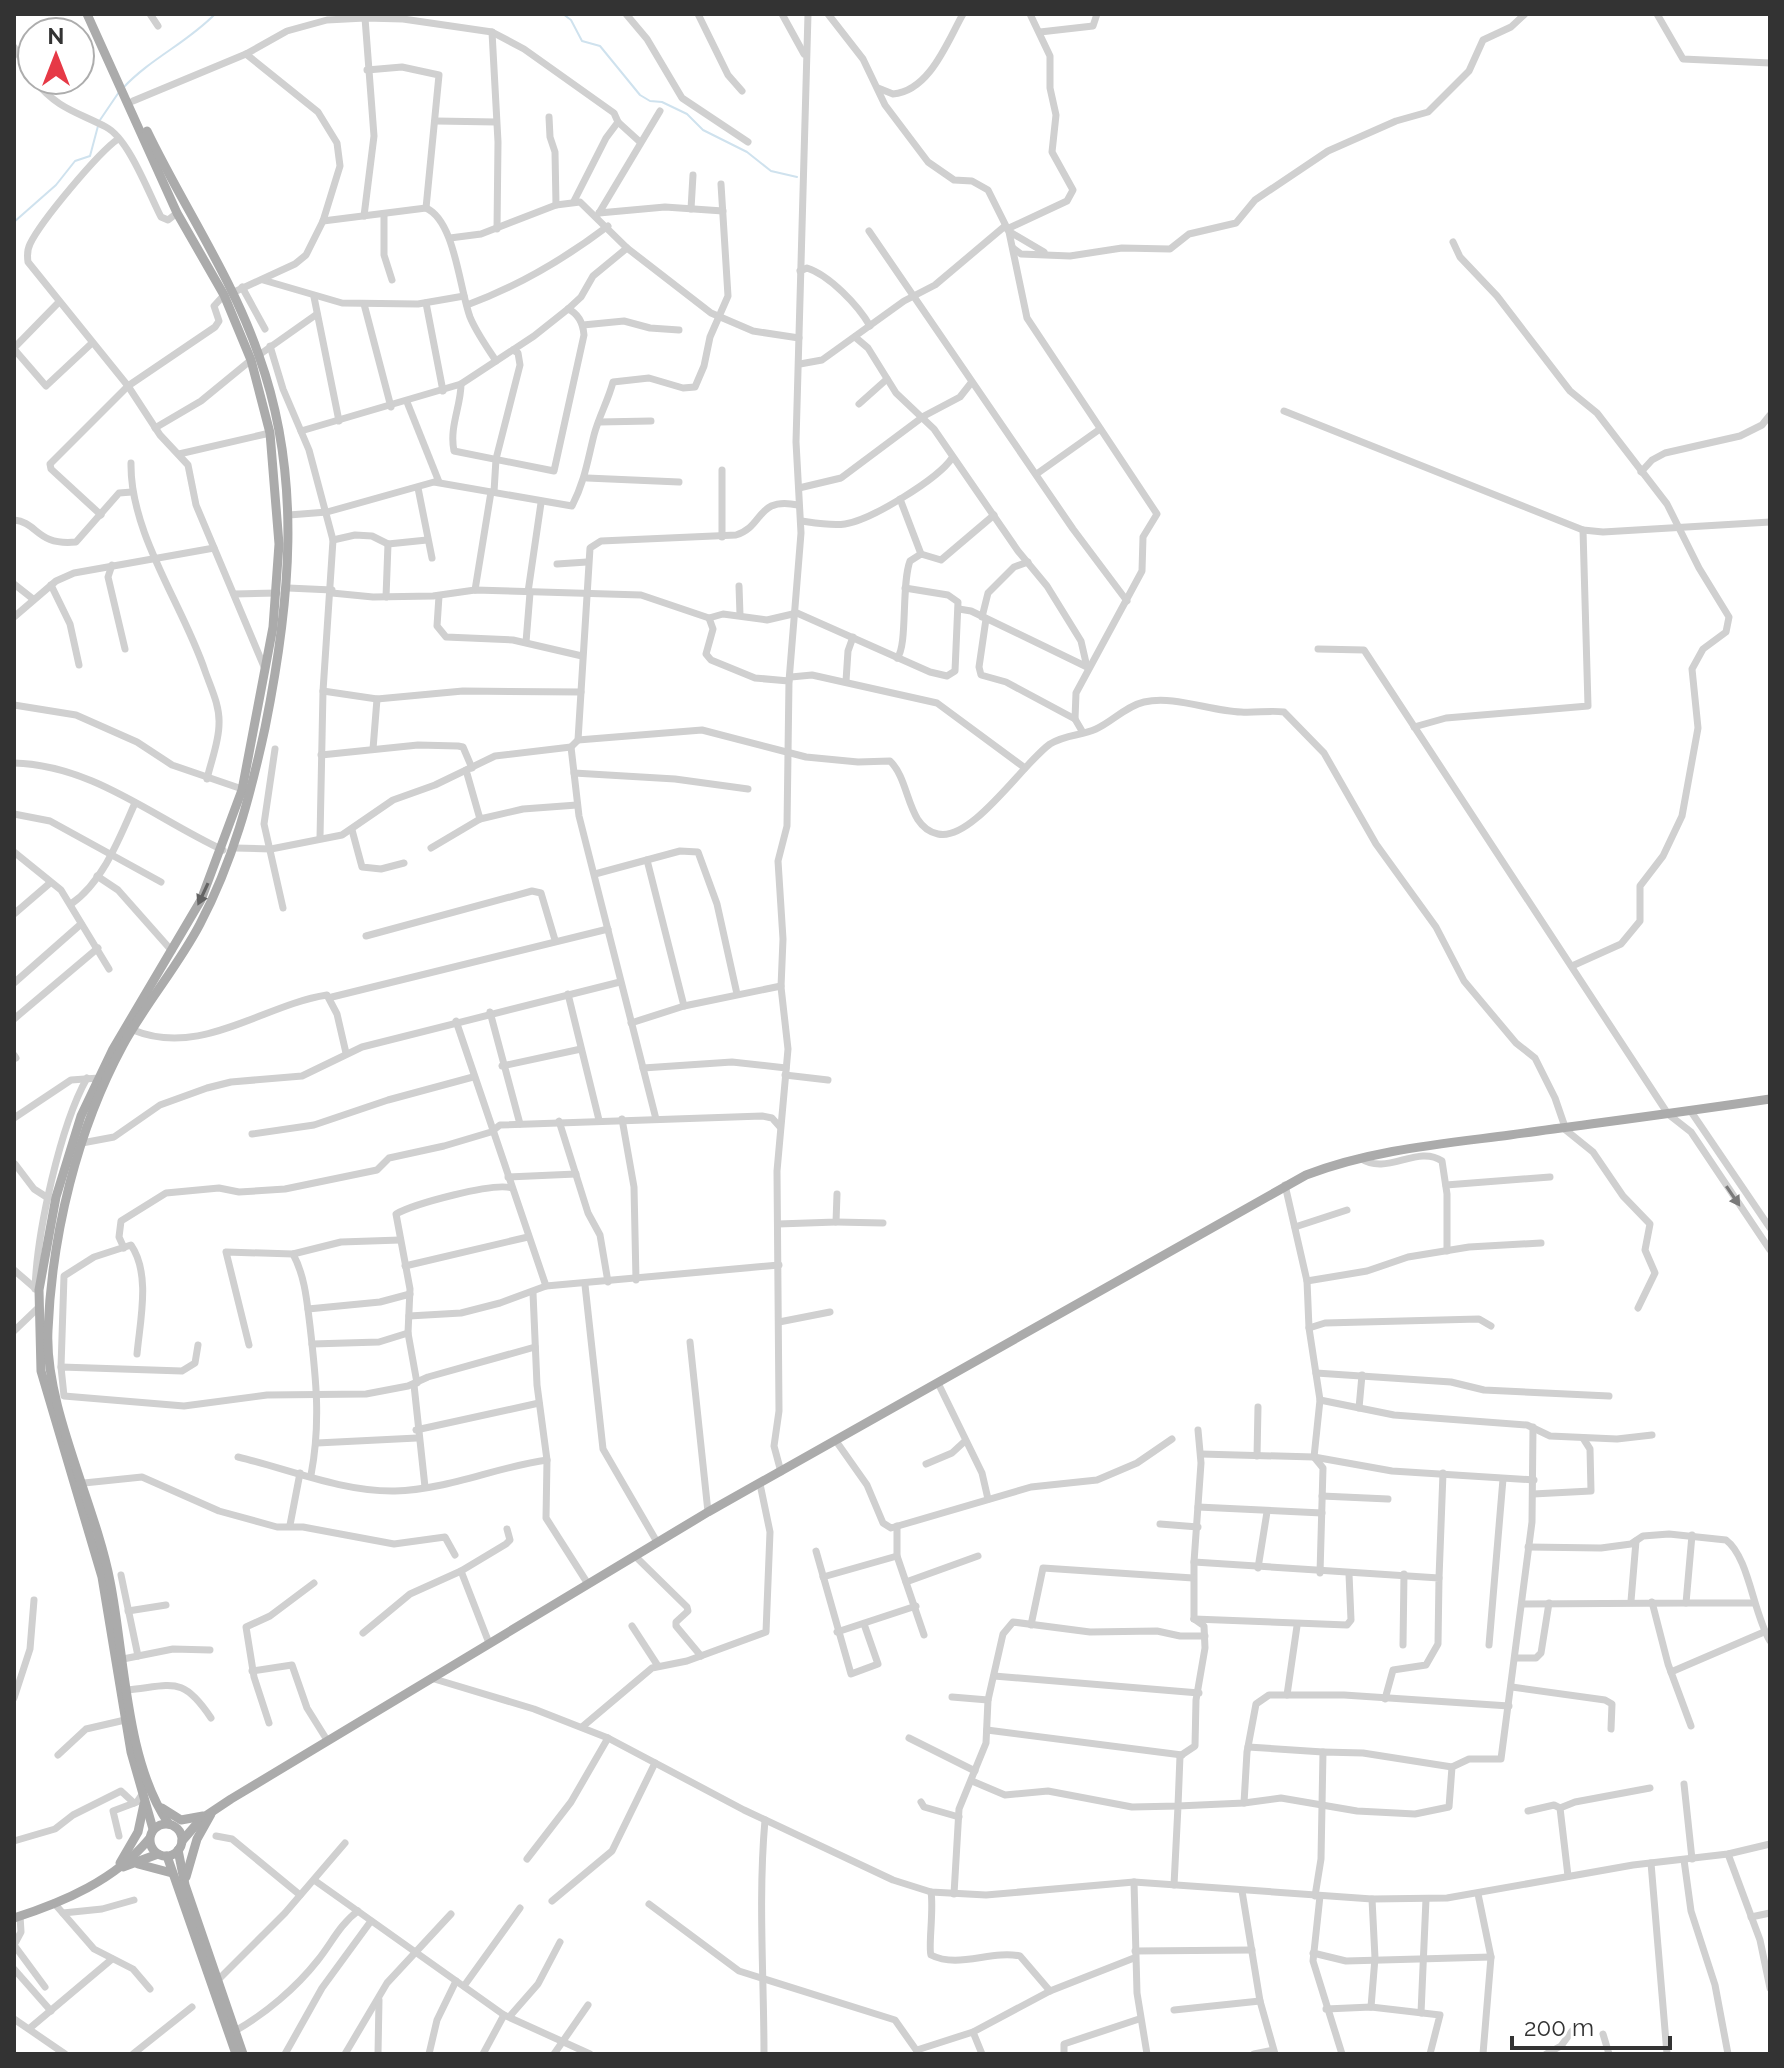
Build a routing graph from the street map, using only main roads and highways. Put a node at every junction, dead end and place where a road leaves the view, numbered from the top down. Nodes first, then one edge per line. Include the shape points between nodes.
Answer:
1 (89, 14) edge
2 (131, 101) junction
3 (228, 294) junction
4 (255, 357) junction
5 (247, 791) junction
6 (1770, 1099) edge
7 (147, 1796) junction
8 (206, 1815) junction
9 (171, 1825) junction
10 (151, 1834) junction
11 (180, 1846) junction
12 (162, 1855) junction
13 (134, 1863) junction
14 (117, 1870) junction
15 (172, 1873) junction
16 (185, 1885) junction
17 (17, 1917) edge
18 (236, 2054) edge
19 (243, 2054) edge

1 - 2 main road
2 - 3 main road
2 - 3 main road via 177,213
3 - 4 main road
4 - 5 main road via 277,477 277,593
4 - 5 main road via 277,420 289,515 288,588 273,689
5 - 7 main road via 235,848 199,926 116,1059 82,1143 58,1242 47,1335 52,1385 110,1581
5 -> 7 main road via 172,951 134,1011 81,1116 56,1197 37,1289 41,1371 102,1577 125,1720
6 - 8 main road via 1360,1158 1285,1185 708,1512
7 - 8 main road via 175,1818
7 - 9 main road
7 - 10 main road
7 - 14 main road via 138,1832
8 - 9 main road
8 - 11 main road
8 - 16 main road
9 - 10 main road
9 - 11 main road
10 - 12 main road
10 - 14 main road
11 - 12 main road
11 - 16 main road
12 - 13 main road
12 - 15 main road
13 - 14 main road
13 - 15 main road
14 - 17 main road via 82,1892
15 - 18 main road
16 - 19 main road

